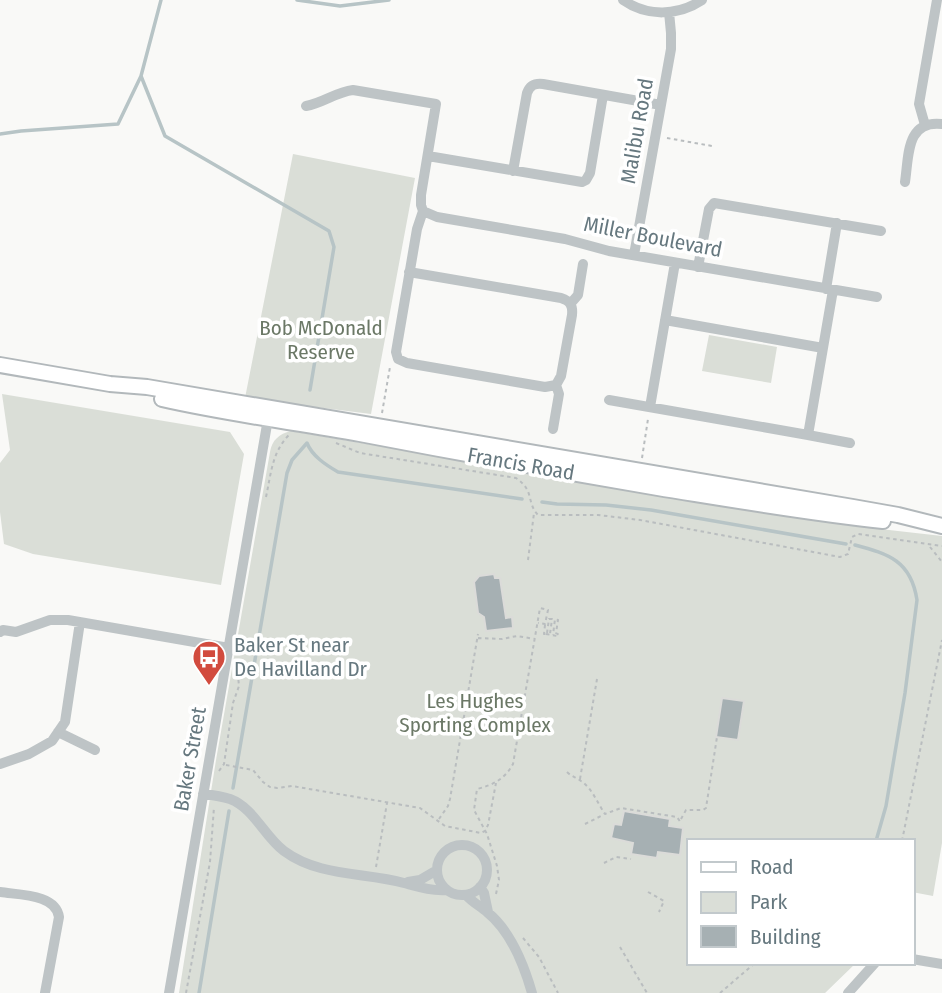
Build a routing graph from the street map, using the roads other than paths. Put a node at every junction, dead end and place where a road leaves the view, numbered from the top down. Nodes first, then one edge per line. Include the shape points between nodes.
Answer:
1 (623, 0) edge
2 (702, 0) edge
3 (937, 0) edge
4 (669, 12) junction
5 (603, 95) junction
6 (661, 105) junction
7 (306, 106) dead end
8 (942, 124) edge
9 (925, 125) junction
10 (428, 156) junction
11 (513, 171) junction
12 (905, 182) dead end
13 (423, 211) junction
14 (837, 223) junction
15 (881, 231) dead end
16 (634, 255) junction
17 (675, 262) junction
18 (583, 264) dead end
19 (698, 267) junction
20 (410, 272) junction
21 (830, 289) junction
22 (877, 297) dead end
23 (571, 303) junction
24 (665, 320) junction
25 (823, 348) junction
26 (0, 365) edge
27 (556, 385) junction
28 (609, 400) dead end
29 (650, 407) junction
30 (269, 413) junction
31 (553, 429) dead end
32 (808, 435) junction
33 (850, 443) dead end
34 (938, 525) edge
35 (80, 622) junction
36 (0, 632) edge
37 (229, 648) junction
38 (58, 732) junction
39 (95, 750) dead end
40 (0, 764) edge
41 (203, 794) junction
42 (437, 870) junction
43 (405, 883) junction
44 (480, 887) junction
45 (446, 890) junction
46 (0, 892) edge
47 (466, 895) junction
48 (488, 912) junction
49 (914, 959) edge
50 (942, 964) edge
51 (873, 965) edge
52 (45, 993) edge
53 (169, 993) edge
54 (532, 993) edge
55 (848, 993) edge

1 - 4 street via 645,11
2 - 4 street
3 - 9 street via 919,104
4 - 6 street, Malibu Road via 671,49
5 - 6 street
5 - 11 street via 531,86
5 - 11 street via 586,180
6 - 16 street, Malibu Road
7 - 10 street via 353,90 436,104
8 - 9 street
9 - 12 street via 913,136
10 - 11 street
10 - 13 street
13 - 16 street, Miller Boulevard
13 - 20 street
14 - 15 street
14 - 19 street via 714,203
14 - 21 street
16 - 17 street, Miller Boulevard
17 - 19 street, Miller Boulevard
17 - 24 street
18 - 23 street via 578,295
19 - 21 street, Miller Boulevard
20 - 23 street
20 - 27 street via 396,352 401,362 545,387
21 - 22 street, Miller Boulevard
21 - 25 street
23 - 27 street via 573,312
24 - 25 street
24 - 29 street
25 - 32 street
26 - 30 main road, Francis Road via 110,384 194,406
27 - 31 street via 559,394
28 - 29 street
29 - 32 street
30 - 34 main road, Francis Road
30 - 37 street, Baker Street
32 - 33 street
35 - 36 street via 50,620 16,632
35 - 37 street
35 - 38 street via 65,722
37 - 41 street, Baker Street
38 - 39 street
38 - 40 street via 52,741 29,754
41 - 43 street via 243,806 282,849 304,862
41 - 53 street, Baker Street
42 - 43 street
42 - 44 street via 449,849 470,847 481,855 486,867
42 - 45 street
43 - 45 street
44 - 47 street
44 - 48 street
45 - 47 street
46 - 52 street via 46,900 59,912
47 - 48 street
48 - 54 street via 517,952
49 - 50 street
51 - 55 street

